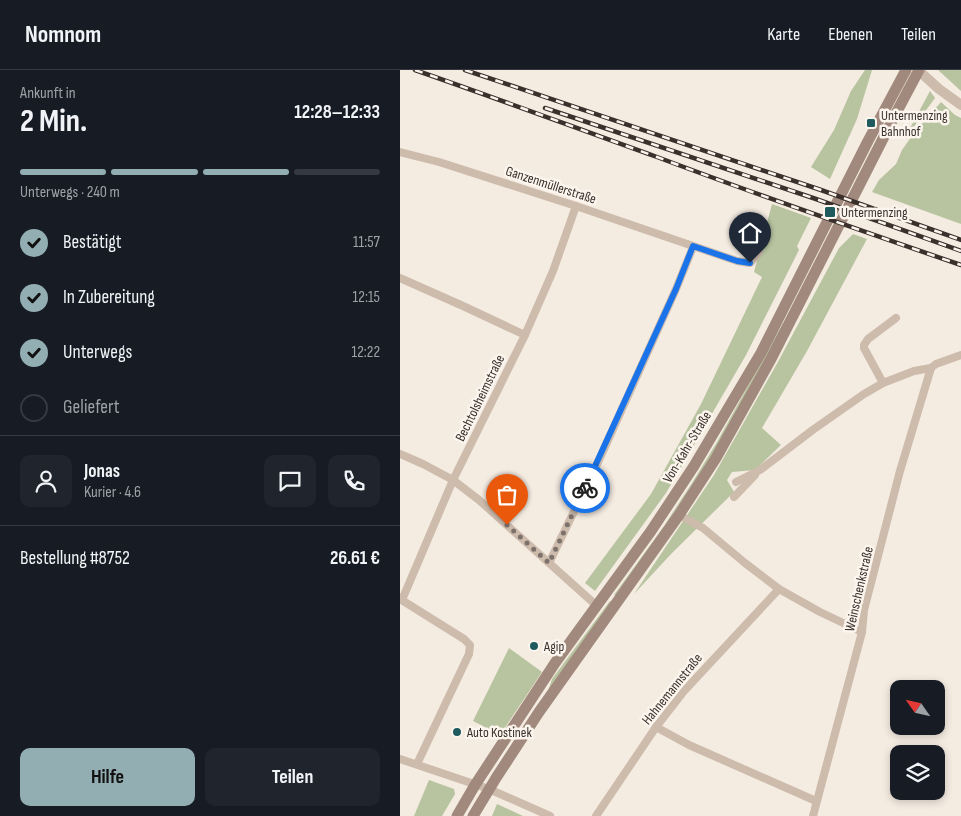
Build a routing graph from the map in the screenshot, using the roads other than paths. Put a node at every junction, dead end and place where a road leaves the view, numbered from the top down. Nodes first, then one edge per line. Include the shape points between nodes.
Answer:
1 (906, 70) edge
2 (919, 70) edge
3 (961, 105) edge
4 (400, 152) edge
5 (576, 206) junction
6 (693, 246) junction
7 (760, 252) dead end
8 (400, 278) edge
9 (896, 318) dead end
10 (525, 335) junction
11 (961, 355) edge
12 (931, 368) junction
13 (883, 383) junction
14 (400, 454) edge
15 (760, 470) junction
16 (453, 480) junction
17 (736, 482) dead end
18 (734, 497) dead end
19 (679, 515) junction
20 (549, 563) junction
21 (779, 588) junction
22 (401, 600) edge
23 (597, 606) junction
24 (862, 632) junction
25 (656, 727) junction
26 (400, 759) edge
27 (417, 764) junction
28 (475, 785) junction
29 (489, 789) junction
30 (816, 801) junction
31 (457, 816) edge
32 (473, 816) edge
33 (550, 816) edge
34 (596, 816) edge
35 (812, 816) edge

1 - 23 main road, Von-Kahr-Straße via 761,353 652,531
2 - 3 street
2 - 19 main road, Von-Kahr-Straße via 771,360 716,458
4 - 5 street, Ganzenmüllerstraße
5 - 6 street, Ganzenmüllerstraße
5 - 10 street, Bechtolsheimstraße
6 - 7 street, Ganzenmüllerstraße via 750,263
6 - 20 street via 607,442
8 - 10 street
9 - 13 street via 864,344
10 - 16 street, Bechtolsheimstraße
11 - 12 street
12 - 13 street
12 - 24 street, Weinschenkstraße via 900,471 864,610
13 - 15 street
14 - 16 street
15 - 17 street
15 - 18 street
16 - 20 street
16 - 22 street, Bechtolsheimstraße
19 - 21 street via 703,528
19 - 29 main road, Von-Kahr-Straße via 564,676
20 - 23 street
21 - 24 street
21 - 25 street, Hahnemannstraße via 684,691
22 - 27 street via 470,645 469,654
23 - 28 main road, Von-Kahr-Straße via 555,663
24 - 30 street, Weinschenkstraße
25 - 30 street
25 - 34 street, Hahnemannstraße
26 - 27 street
27 - 28 street
28 - 29 street
28 - 31 main road, Von-Kahr-Straße
29 - 32 main road, Von-Kahr-Straße
29 - 33 street
30 - 35 street, Weinschenkstraße

